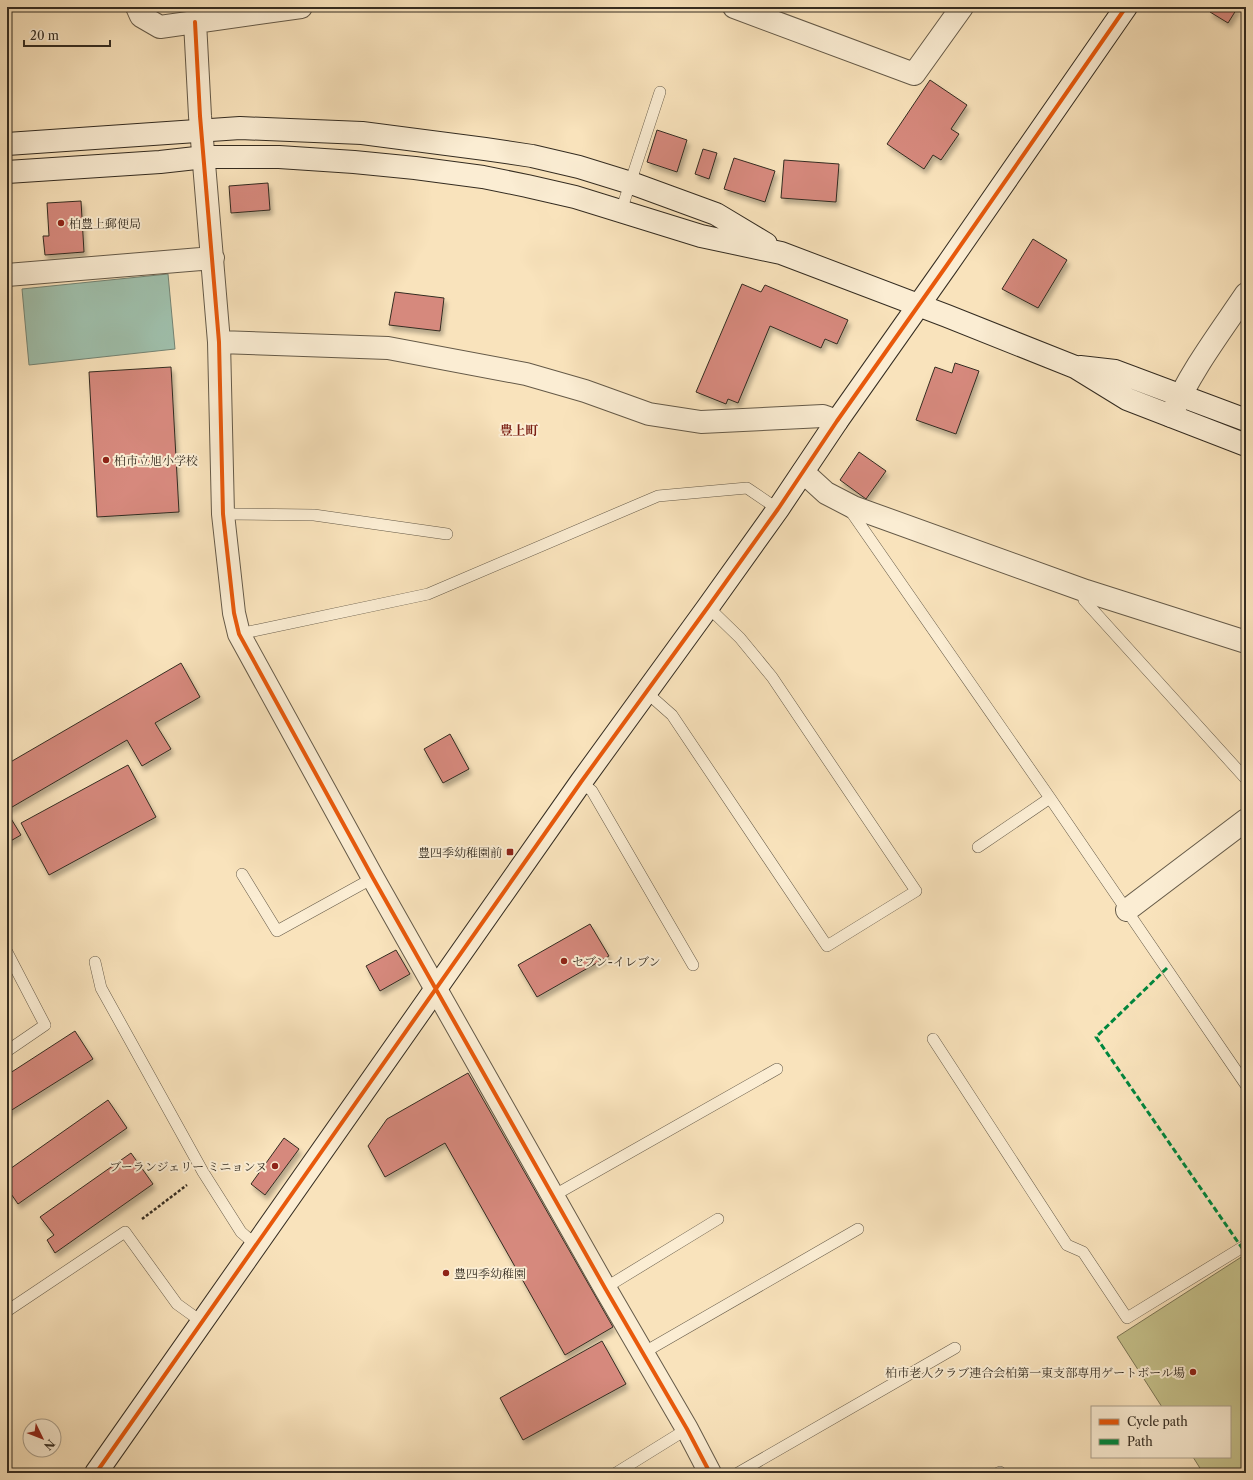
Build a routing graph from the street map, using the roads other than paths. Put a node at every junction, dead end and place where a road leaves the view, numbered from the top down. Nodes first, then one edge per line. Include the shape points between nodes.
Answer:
1 (137, 7) edge
2 (301, 7) edge
3 (734, 7) edge
4 (962, 7) edge
5 (1126, 7) edge
6 (194, 22) junction
7 (660, 92) dead end
8 (202, 131) junction
9 (7, 144) edge
10 (205, 157) junction
11 (7, 172) edge
12 (630, 183) junction
13 (621, 211) junction
14 (781, 253) junction
15 (213, 258) junction
16 (7, 275) edge
17 (1246, 294) edge
18 (918, 305) junction
19 (220, 342) junction
20 (1075, 367) junction
21 (1180, 395) junction
22 (1171, 416) junction
23 (1246, 420) edge
24 (837, 421) junction
25 (1246, 445) edge
26 (803, 472) junction
27 (853, 507) junction
28 (778, 509) junction
29 (223, 514) junction
30 (447, 534) dead end
31 (1086, 591) junction
32 (708, 607) junction
33 (239, 634) junction
34 (1246, 642) edge
35 (646, 692) junction
36 (1246, 779) edge
37 (581, 782) junction
38 (1050, 798) junction
39 (1246, 820) edge
40 (978, 847) dead end
41 (242, 874) dead end
42 (373, 878) junction
43 (1127, 910) junction
44 (7, 952) edge
45 (95, 962) dead end
46 (693, 965) dead end
47 (437, 989) junction
48 (933, 1039) dead end
49 (7, 1051) edge
50 (777, 1069) dead end
51 (1246, 1085) edge
52 (553, 1196) junction
53 (718, 1219) dead end
54 (858, 1229) dead end
55 (256, 1245) junction
56 (1246, 1245) edge
57 (605, 1288) junction
58 (7, 1311) edge
59 (202, 1322) junction
60 (955, 1348) dead end
61 (643, 1353) junction
62 (687, 1430) junction
63 (96, 1473) edge
64 (616, 1473) edge
65 (710, 1473) edge
66 (738, 1473) edge

1 - 6 street via 141,16 160,27
2 - 6 street
3 - 4 street via 914,74
5 - 18 street
6 - 8 street
7 - 12 lane
8 - 9 street
8 - 10 street
8 - 12 street via 240,128 362,133 532,156
10 - 11 street
10 - 13 street via 279,158 416,168 527,186
10 - 15 street
12 - 13 lane
12 - 14 street via 716,214
13 - 14 street via 701,236
14 - 18 street
15 - 16 street
15 - 19 street
17 - 21 street
18 - 20 street
18 - 24 street
19 - 24 street via 388,348 526,374 585,391 649,414 701,422 823,416
19 - 29 street
20 - 21 street via 1114,371
20 - 22 street via 1127,399
21 - 22 street
21 - 23 street
22 - 25 street
24 - 26 street
26 - 27 street via 826,493
26 - 28 street
27 - 31 street
27 - 38 lane via 852,513
28 - 32 street
28 - 33 lane via 747,488 658,496 428,594
29 - 30 lane via 314,515
29 - 33 street via 234,613
31 - 34 street
31 - 36 lane via 1084,600
32 - 35 street
32 - 35 lane via 740,638 772,677 916,891 827,946 672,715
33 - 42 street
35 - 37 street
37 - 46 lane via 592,791
37 - 47 street
38 - 40 lane
38 - 43 lane
39 - 43 street
41 - 42 lane via 277,931
42 - 47 street
43 - 51 lane
44 - 49 lane via 45,1025
45 - 55 lane via 101,988 203,1172 241,1232
47 - 52 street
47 - 55 street
48 - 56 lane via 1067,1245 1083,1252 1127,1318
50 - 52 lane
52 - 57 street
53 - 57 lane
54 - 61 lane
55 - 59 street
57 - 61 street
58 - 59 lane via 125,1232 177,1304
59 - 63 street
60 - 66 lane
61 - 62 street
62 - 64 lane
62 - 65 street

